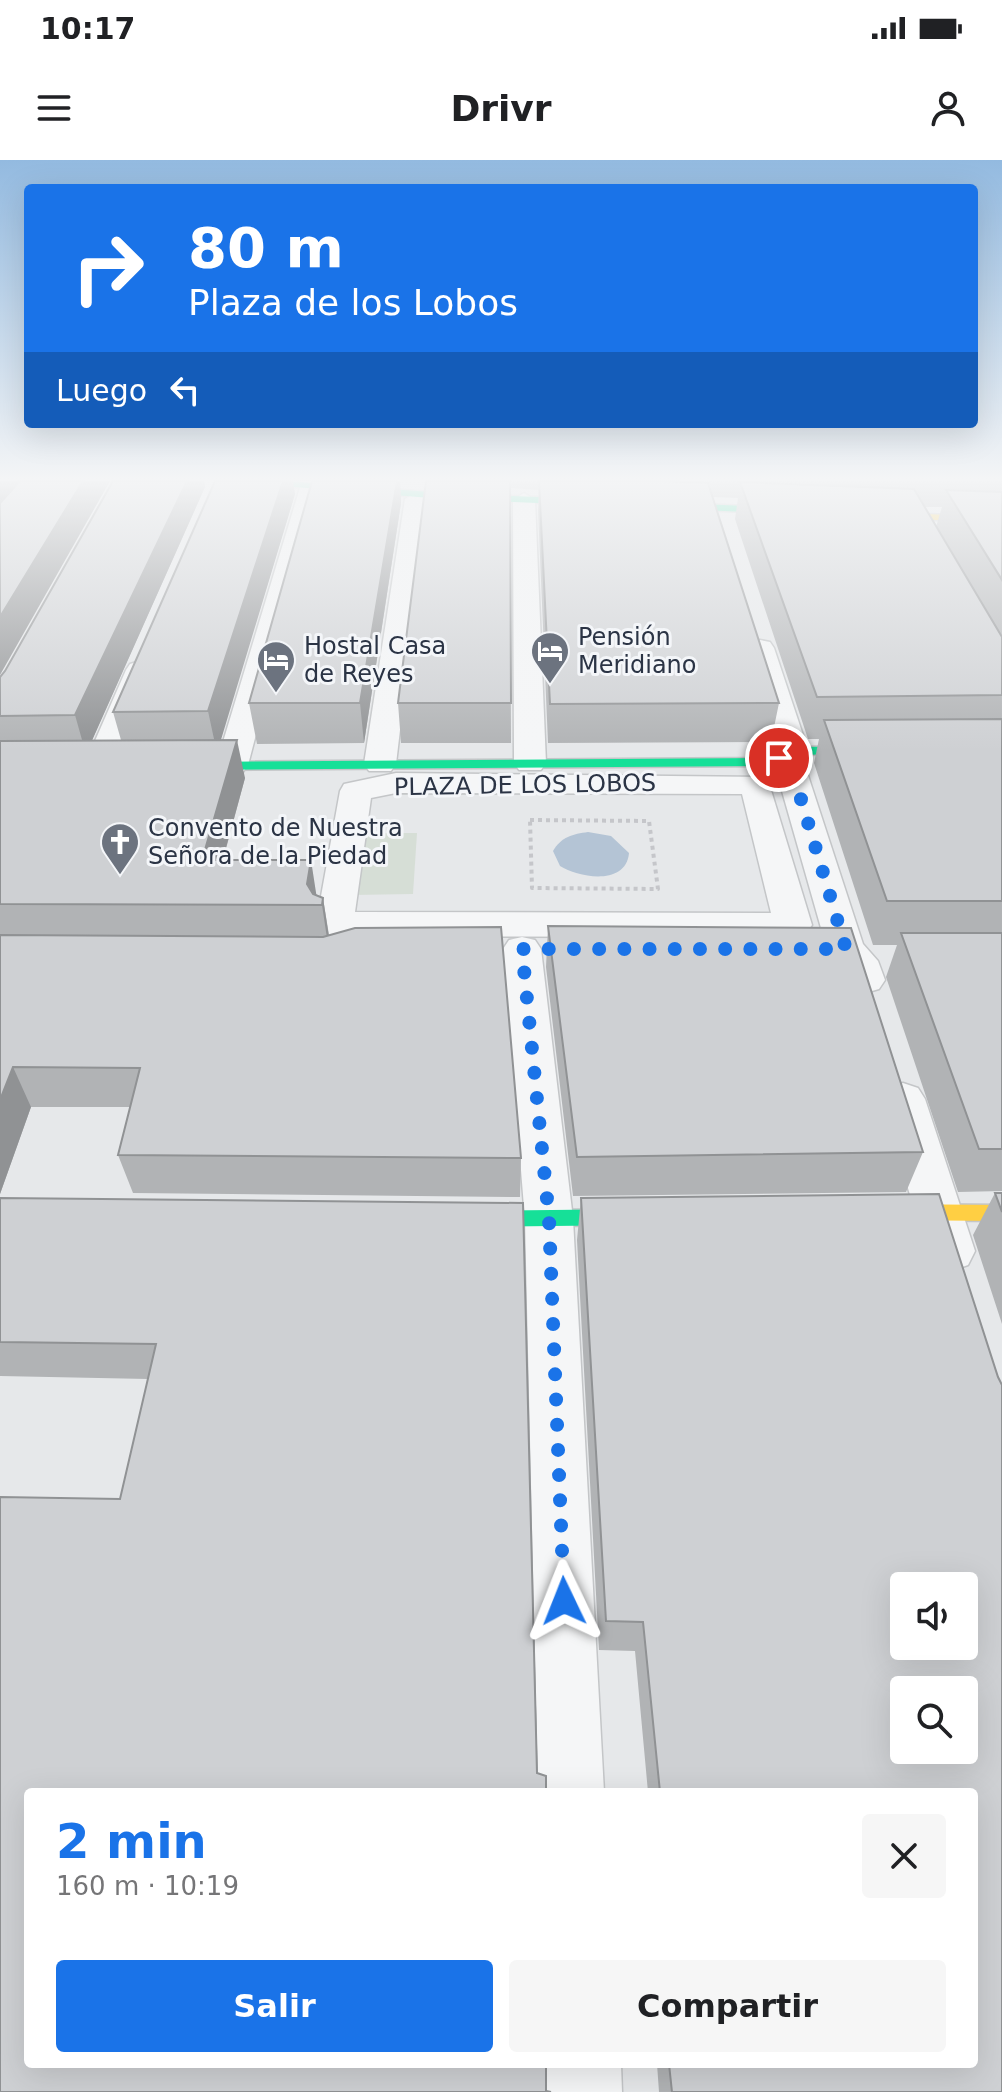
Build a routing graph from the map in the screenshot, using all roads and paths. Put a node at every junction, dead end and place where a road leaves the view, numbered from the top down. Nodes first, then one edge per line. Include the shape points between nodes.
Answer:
1 (286, 571) edge
2 (401, 571) edge
3 (526, 571) edge
4 (752, 623) edge
5 (150, 646) edge
6 (892, 750) edge
7 (786, 755) junction
8 (530, 763) junction
9 (380, 764) junction
10 (232, 765) junction
11 (101, 766) edge
12 (159, 766) edge
13 (649, 821) joint
14 (793, 925) joint
15 (522, 949) junction
16 (865, 957) junction
17 (329, 961) edge
18 (877, 1016) edge
19 (891, 1062) edge
20 (872, 1212) edge
21 (938, 1212) junction
22 (1002, 1213) edge
23 (652, 1217) edge
24 (440, 1218) edge
25 (549, 1219) junction
26 (961, 1284) edge
27 (571, 1788) edge
28 (583, 2068) edge
29 (584, 2092) edge

1 - 10 street
2 - 9 street
3 - 8 street
4 - 7 street
5 - 11 street
6 - 7 street, PLAZA DE LOS LOBOS
7 - 8 street, PLAZA DE LOS LOBOS via 765,762
7 - 16 street
8 - 9 street, PLAZA DE LOS LOBOS
9 - 10 street, PLAZA DE LOS LOBOS
10 - 12 street, PLAZA DE LOS LOBOS
13 - 13 path via 658,889 532,888 530,820
14 - 14 street, PLAZA DE LOS LOBOS via 756,784 479,783 396,783 356,791 335,924
15 - 16 street
15 - 17 street via 371,949
15 - 25 street
16 - 18 street
19 - 21 street
20 - 21 street
21 - 22 street
21 - 26 street
23 - 25 street
24 - 25 street
25 - 27 street
28 - 29 street

